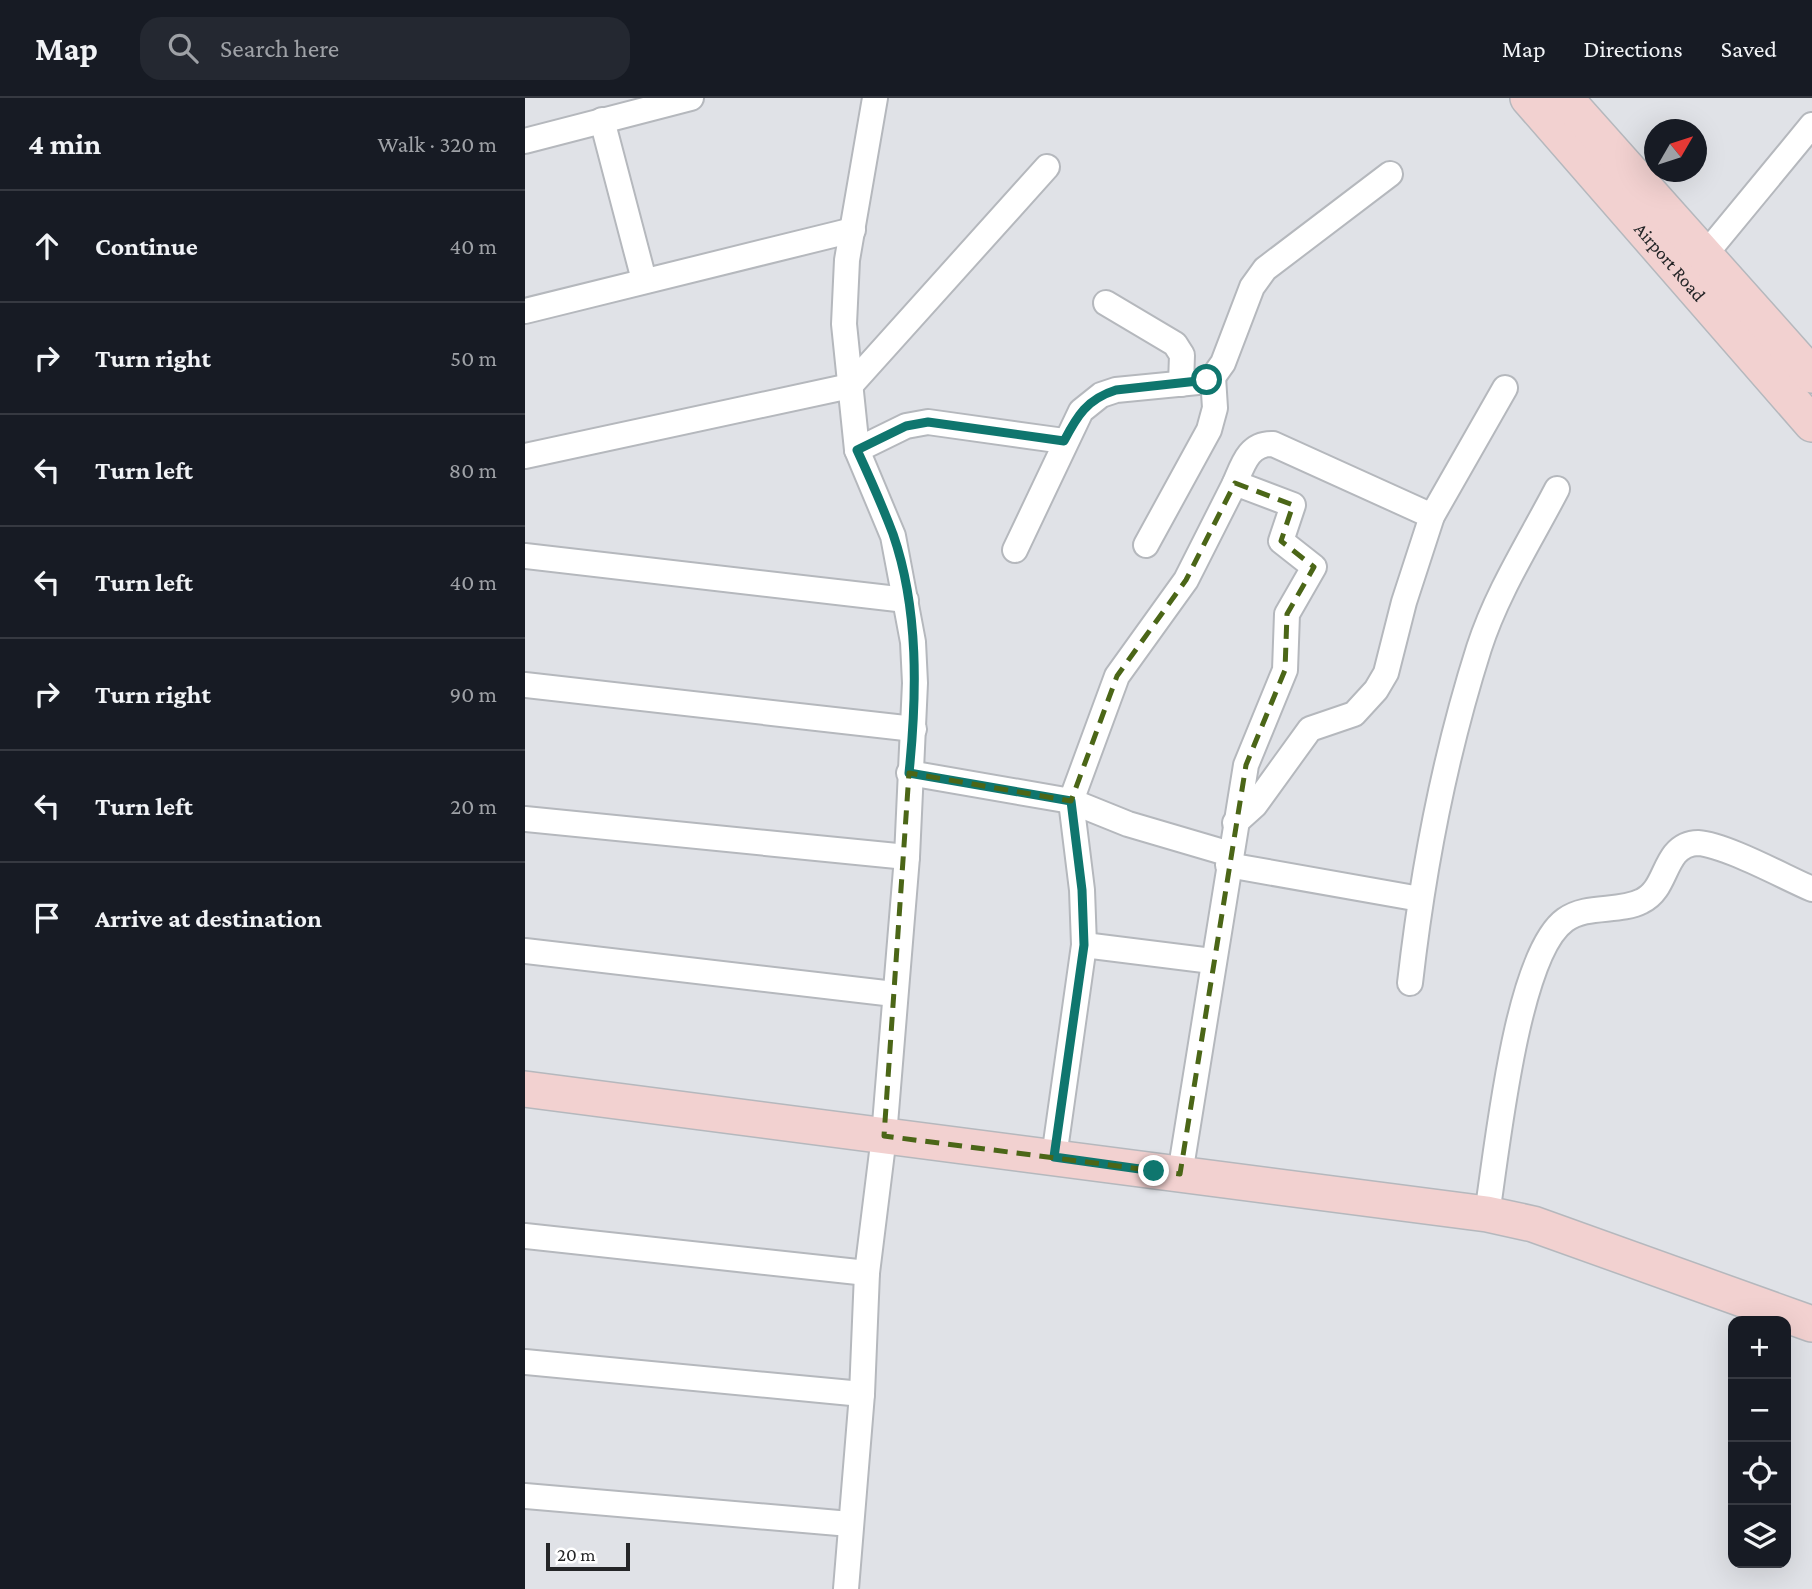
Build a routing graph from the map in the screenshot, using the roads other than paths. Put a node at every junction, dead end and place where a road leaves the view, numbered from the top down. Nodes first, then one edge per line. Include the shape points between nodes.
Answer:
1 (691, 98) edge
2 (875, 98) edge
3 (1528, 98) edge
4 (1566, 98) edge
5 (602, 120) junction
6 (1812, 125) edge
7 (525, 141) edge
8 (1047, 167) dead end
9 (1390, 174) dead end
10 (853, 230) junction
11 (1704, 256) junction
12 (645, 280) junction
13 (1106, 303) dead end
14 (525, 311) edge
15 (1812, 375) edge
16 (1213, 377) junction
17 (1181, 384) junction
18 (850, 386) junction
19 (1506, 388) dead end
20 (1812, 424) edge
21 (1064, 441) junction
22 (857, 450) junction
23 (525, 456) edge
24 (1235, 483) junction
25 (1557, 489) dead end
26 (1432, 516) junction
27 (1146, 545) dead end
28 (1014, 550) dead end
29 (525, 556) edge
30 (907, 600) junction
31 (525, 685) edge
32 (914, 729) junction
33 (909, 773) junction
34 (1071, 801) junction
35 (525, 819) edge
36 (1235, 823) junction
37 (907, 857) junction
38 (1229, 859) junction
39 (1812, 889) edge
40 (1420, 899) junction
41 (1084, 945) junction
42 (525, 951) edge
43 (1212, 961) junction
44 (1410, 983) dead end
45 (894, 994) junction
46 (525, 1089) edge
47 (884, 1136) junction
48 (1054, 1157) junction
49 (1179, 1174) junction
50 (1487, 1214) junction
51 (525, 1236) edge
52 (867, 1273) junction
53 (1812, 1324) edge
54 (525, 1362) edge
55 (862, 1394) junction
56 (525, 1496) edge
57 (850, 1524) junction
58 (846, 1589) edge

1 - 5 street
2 - 10 street
3 - 20 street, Airport Road
4 - 11 street, Airport Road
5 - 7 street
5 - 12 street
6 - 11 street
8 - 18 street
9 - 16 street via 1265,268 1252,287 1223,363
10 - 12 street
10 - 18 street via 844,324
11 - 15 street, Airport Road
12 - 14 street
13 - 17 street via 1175,344 1182,355
16 - 17 street
16 - 27 street via 1215,408 1209,430
17 - 21 street via 1101,395 1081,411
18 - 22 street
18 - 23 street
19 - 26 street
21 - 22 street via 928,422 906,426
21 - 28 street
22 - 30 street via 893,536
24 - 26 street via 1252,450 1273,444
24 - 34 street via 1186,580 1117,676
24 - 36 street via 1293,505 1281,541 1314,567 1287,614 1285,670 1245,765
25 - 40 street via 1480,647 1431,830
26 - 36 street via 1377,690 1354,714 1310,729 1255,805
29 - 30 street
30 - 32 street via 913,642
31 - 32 street
32 - 33 street
33 - 34 street
33 - 37 street
34 - 38 street
34 - 41 street
35 - 37 street
36 - 38 street
37 - 45 street
38 - 40 street
38 - 43 street
39 - 50 street via 1709,845 1688,844 1675,855 1650,897 1632,905 1584,912 1562,922 1539,955 1524,1005
40 - 44 street
41 - 43 street
41 - 48 street
42 - 45 street
43 - 49 street
45 - 47 street
46 - 47 street
47 - 48 street
47 - 52 street
48 - 49 street
49 - 50 street
50 - 53 street via 1533,1224
51 - 52 street
52 - 55 street
54 - 55 street
55 - 57 street
56 - 57 street
57 - 58 street

